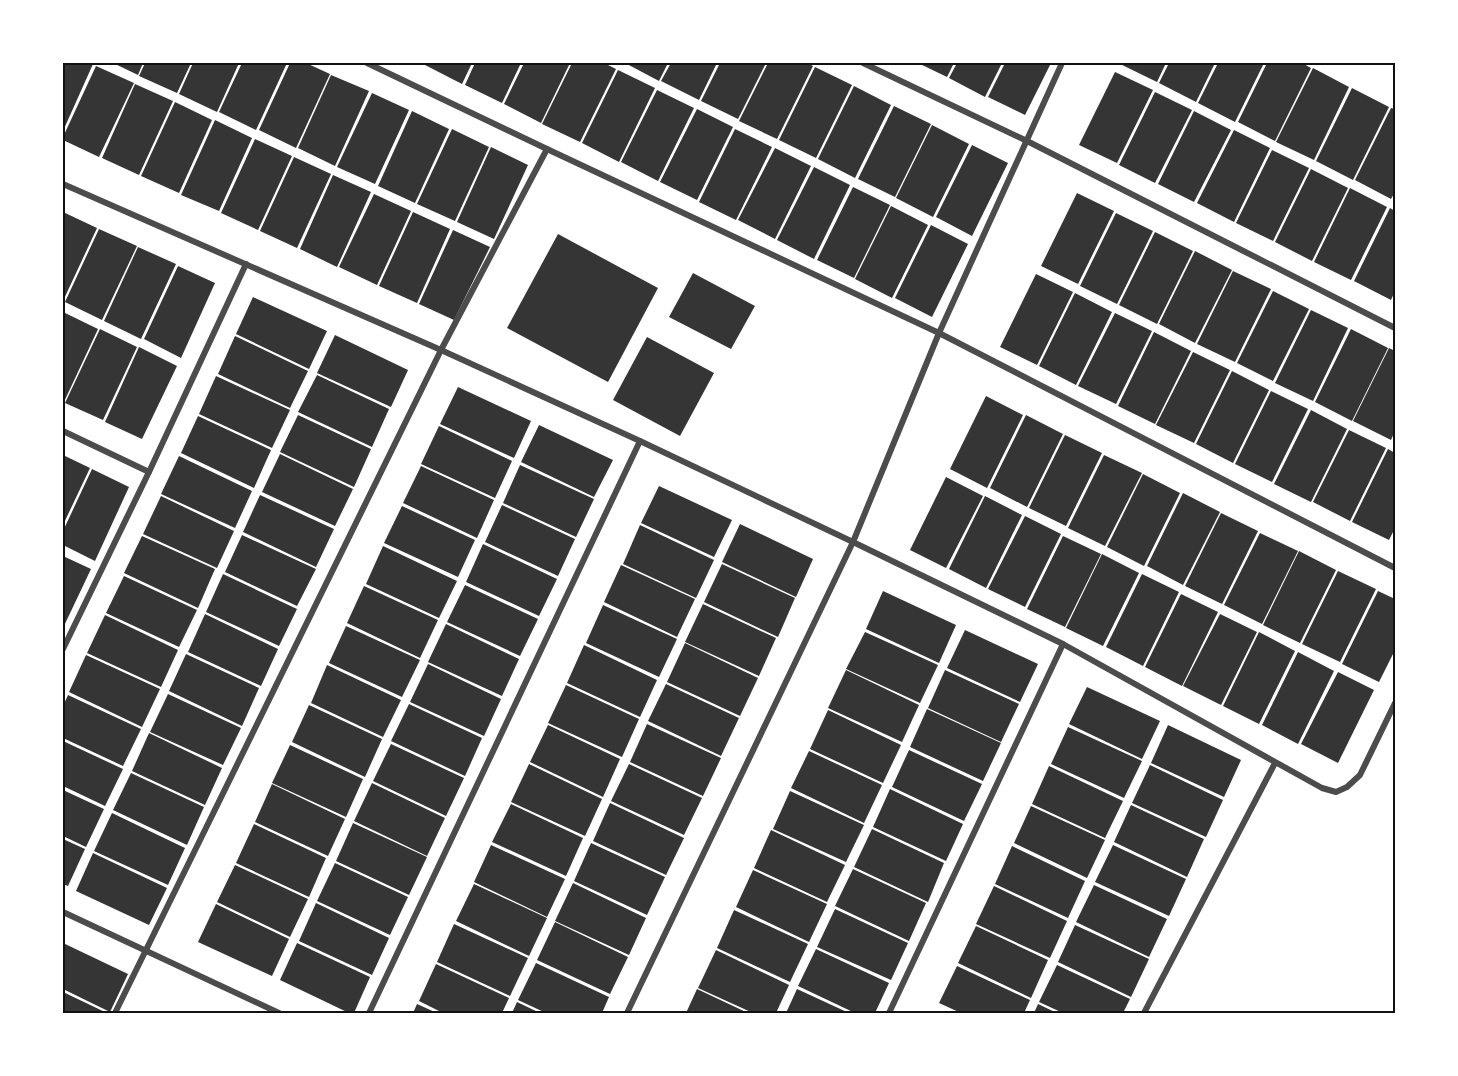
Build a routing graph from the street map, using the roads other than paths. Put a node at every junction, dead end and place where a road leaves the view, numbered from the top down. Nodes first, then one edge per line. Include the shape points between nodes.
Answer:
1 (367, 63) edge
2 (863, 63) edge
3 (1062, 63) edge
4 (1028, 141) junction
5 (547, 149) junction
6 (63, 184) edge
7 (246, 264) junction
8 (1395, 328) edge
9 (939, 333) junction
10 (441, 350) junction
11 (63, 431) edge
12 (640, 441) junction
13 (149, 472) junction
14 (853, 542) junction
15 (1395, 568) edge
16 (1063, 644) junction
17 (63, 649) edge
18 (1395, 703) edge
19 (1275, 763) junction
20 (63, 912) edge
21 (146, 951) junction
22 (116, 1013) edge
23 (279, 1013) edge
24 (369, 1013) edge
25 (627, 1013) edge
26 (889, 1013) edge
27 (1144, 1013) edge

1 - 5 street
2 - 4 street
3 - 4 street
4 - 8 street
4 - 9 street
5 - 9 street
5 - 10 street
6 - 7 street
7 - 10 street
7 - 13 street
9 - 14 street
9 - 15 street
10 - 12 street
10 - 21 street
11 - 13 street
12 - 14 street
12 - 24 street
13 - 17 street
14 - 16 street
14 - 25 street
16 - 19 street
16 - 26 street
18 - 19 street via 1360,775 1347,787 1336,792 1322,789
19 - 27 street
20 - 21 street
21 - 22 street
21 - 23 street

